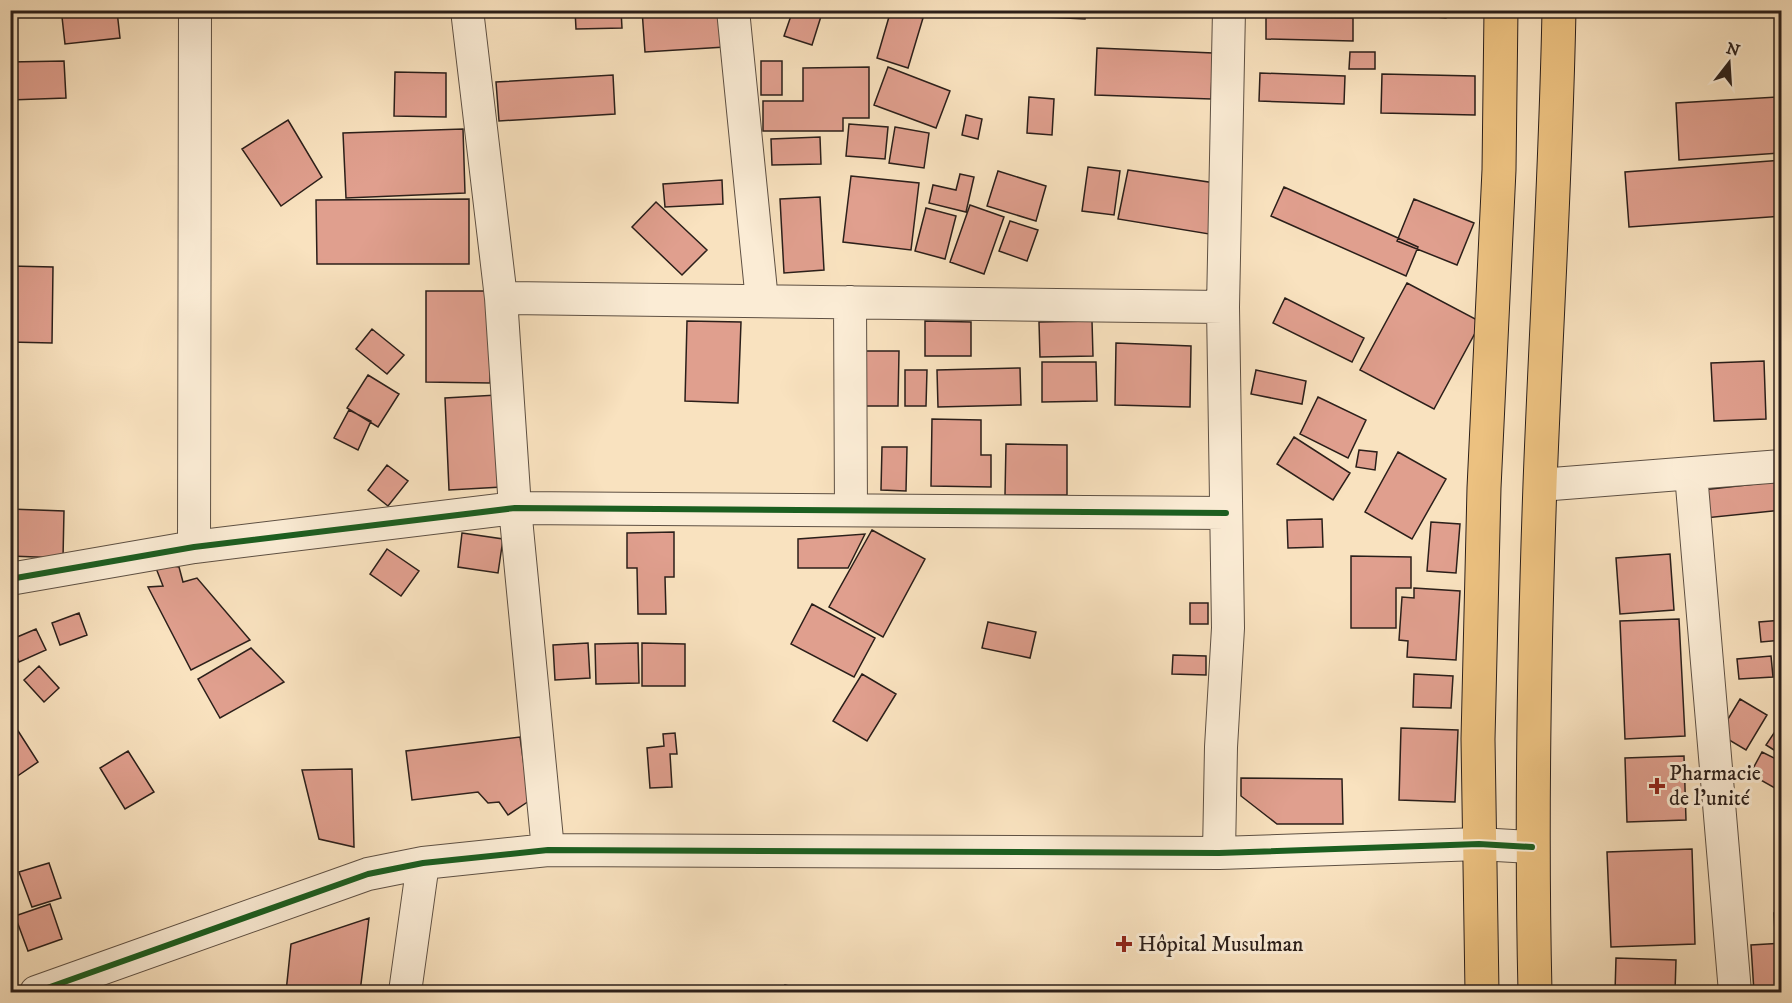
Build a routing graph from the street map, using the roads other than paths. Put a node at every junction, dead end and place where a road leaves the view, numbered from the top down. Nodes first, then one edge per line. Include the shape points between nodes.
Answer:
1 (195, 10) edge
2 (467, 10) edge
3 (733, 10) edge
4 (1229, 10) edge
5 (1501, 10) edge
6 (1559, 10) edge
7 (501, 298) junction
8 (762, 301) junction
9 (850, 302) junction
10 (1223, 307) junction
11 (1782, 466) edge
12 (1691, 474) junction
13 (1540, 485) junction
14 (515, 508) junction
15 (850, 510) junction
16 (1226, 513) junction
17 (194, 547) junction
18 (10, 579) edge
19 (1479, 844) junction
20 (1532, 847) junction
21 (548, 850) junction
22 (1219, 853) junction
23 (423, 863) junction
24 (110, 980) edge
25 (36, 993) edge
26 (405, 993) edge
27 (1482, 993) edge
28 (1535, 993) edge
29 (1735, 993) edge

1 - 17 street
2 - 7 street
3 - 8 street
4 - 10 street
5 - 19 highway via 1499,170 1484,488
6 - 13 highway
7 - 8 street
7 - 14 street
8 - 9 street
9 - 10 street
9 - 15 street
10 - 16 street
11 - 12 street
12 - 13 street
12 - 29 street
13 - 20 highway
14 - 15 street
14 - 17 street
14 - 21 street
15 - 16 street
16 - 22 street via 1228,628
17 - 18 street
19 - 20 street
19 - 22 street
19 - 27 highway
20 - 28 highway
21 - 22 street
21 - 23 street
23 - 24 street via 368,874
23 - 26 street
24 - 25 street

